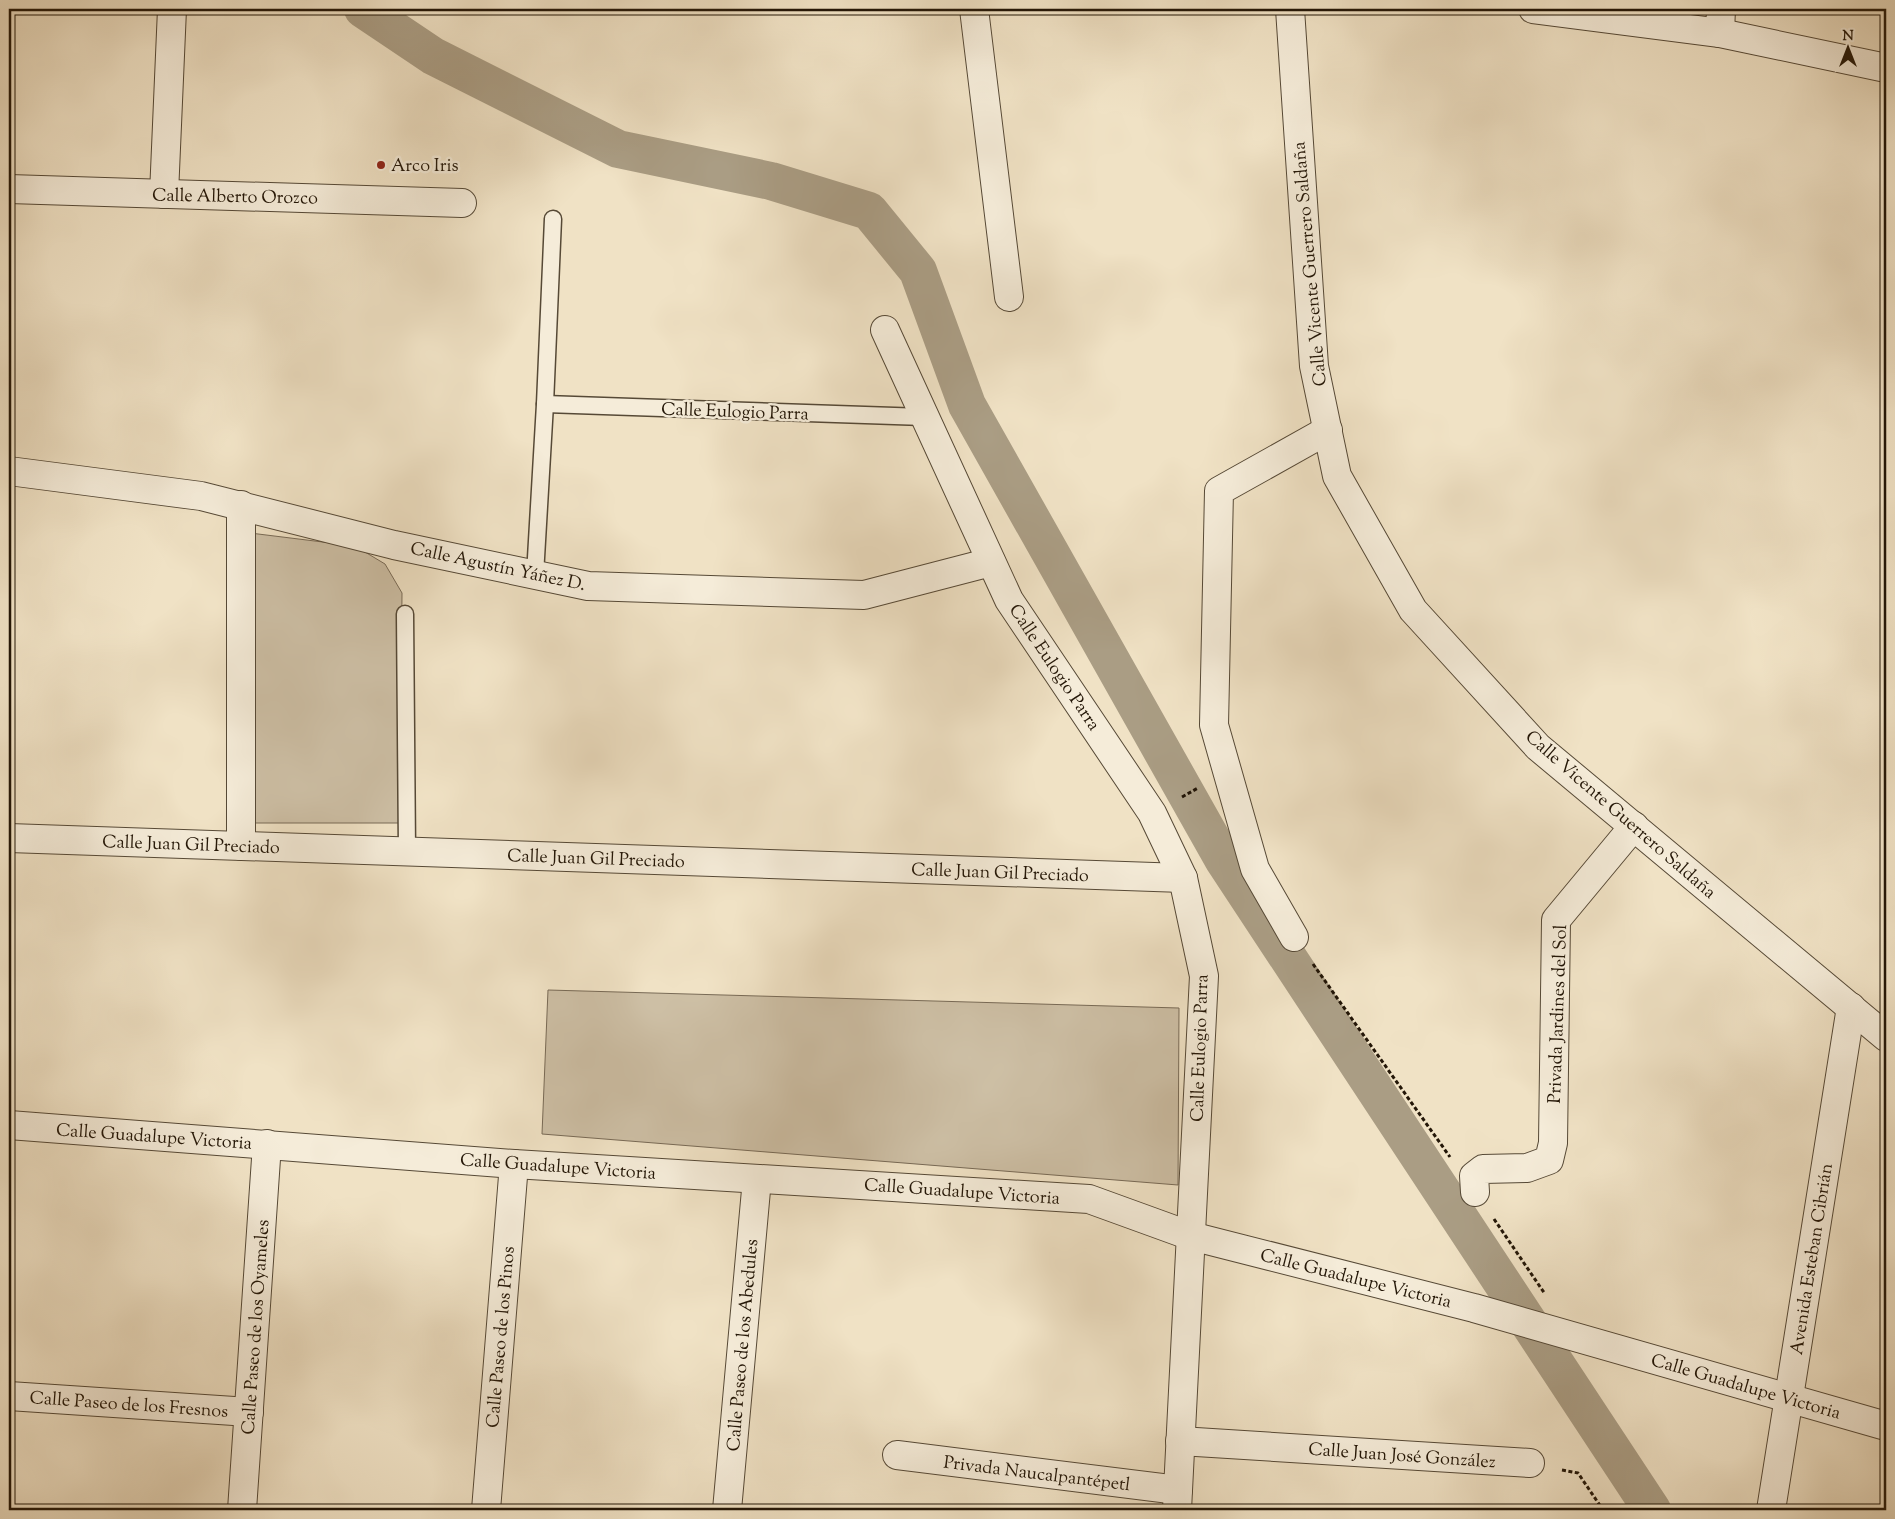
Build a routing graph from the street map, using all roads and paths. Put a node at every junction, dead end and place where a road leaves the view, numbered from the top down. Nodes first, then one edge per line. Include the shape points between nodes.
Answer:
1 (172, 9) edge
2 (974, 9) edge
3 (1290, 9) edge
4 (1533, 9) edge
5 (1720, 21) edge
6 (1886, 68) edge
7 (9, 189) edge
8 (164, 194) junction
9 (462, 203) dead end
10 (553, 219) dead end
11 (1009, 297) dead end
12 (885, 330) dead end
13 (545, 404) junction
14 (924, 417) junction
15 (1328, 430) junction
16 (9, 471) edge
17 (241, 505) junction
18 (991, 562) junction
19 (535, 575) junction
20 (405, 614) dead end
21 (1205, 783) dead end
22 (1177, 800) dead end
23 (1634, 826) junction
24 (9, 838) edge
25 (241, 846) junction
26 (407, 851) junction
27 (1183, 878) junction
28 (1294, 937) joint
29 (1851, 1007) junction
30 (1886, 1037) edge
31 (9, 1125) edge
32 (268, 1144) junction
33 (514, 1164) junction
34 (757, 1179) junction
35 (1479, 1181) junction
36 (1191, 1236) junction
37 (1548, 1297) dead end
38 (9, 1396) edge
39 (1789, 1398) junction
40 (249, 1412) junction
41 (1886, 1426) edge
42 (1180, 1441) junction
43 (897, 1455) dead end
44 (1530, 1463) joint
45 (1178, 1500) edge
46 (242, 1510) edge
47 (486, 1510) edge
48 (727, 1510) edge
49 (1603, 1510) edge
50 (1771, 1510) edge

1 - 8 street
2 - 11 street
3 - 15 street, Calle Vicente Guerrero Saldaña via 1314,366
4 - 5 street
5 - 6 street
7 - 8 street, Calle Alberto Orozco
8 - 9 street, Calle Alberto Orozco
10 - 13 lane
12 - 14 street, Calle Eulogio Parra
13 - 14 lane, Calle Eulogio Parra
13 - 19 lane
14 - 18 street, Calle Eulogio Parra
15 - 23 street, Calle Vicente Guerrero Saldaña via 1337,476 1413,610 1538,747
15 - 28 street via 1219,491 1214,725 1255,869
16 - 17 street, Calle Agustín Yáñez D. via 201,496
17 - 19 street, Calle Agustín Yáñez D. via 394,545
17 - 25 street
18 - 19 street, Calle Agustín Yáñez D. via 864,595 588,586
18 - 27 street, Calle Eulogio Parra via 1009,600 1152,813
20 - 26 lane
21 - 22 path
23 - 29 street, Calle Vicente Guerrero Saldaña
23 - 35 street, Privada Jardines del Sol via 1556,920 1553,1143 1549,1160
24 - 25 street, Calle Juan Gil Preciado
25 - 26 street, Calle Juan Gil Preciado
26 - 27 street, Calle Juan Gil Preciado
27 - 36 street, Calle Eulogio Parra via 1204,976
28 - 35 path
29 - 30 street, Calle Vicente Guerrero Saldaña
29 - 39 street, Avenida Esteban Cibrián
31 - 32 street, Calle Guadalupe Victoria
32 - 33 street, Calle Guadalupe Victoria
32 - 40 street, Calle Paseo de los Oyameles
33 - 34 street, Calle Guadalupe Victoria
33 - 47 street, Calle Paseo de los Pinos
34 - 36 street, Calle Guadalupe Victoria via 1089,1199
34 - 48 street, Calle Paseo de los Abedules
35 - 37 path
36 - 39 street, Calle Guadalupe Victoria via 1474,1308
36 - 42 street, Calle Eulogio Parra
38 - 40 street, Calle Paseo de los Fresnos
39 - 41 street, Calle Guadalupe Victoria
39 - 50 street, Avenida Esteban Cibrián
40 - 46 street, Calle Paseo de los Oyameles
42 - 44 street, Calle Juan José González
42 - 45 street, Calle Eulogio Parra
43 - 45 street, Privada Naucalpantépetl
44 - 49 path via 1578,1473

